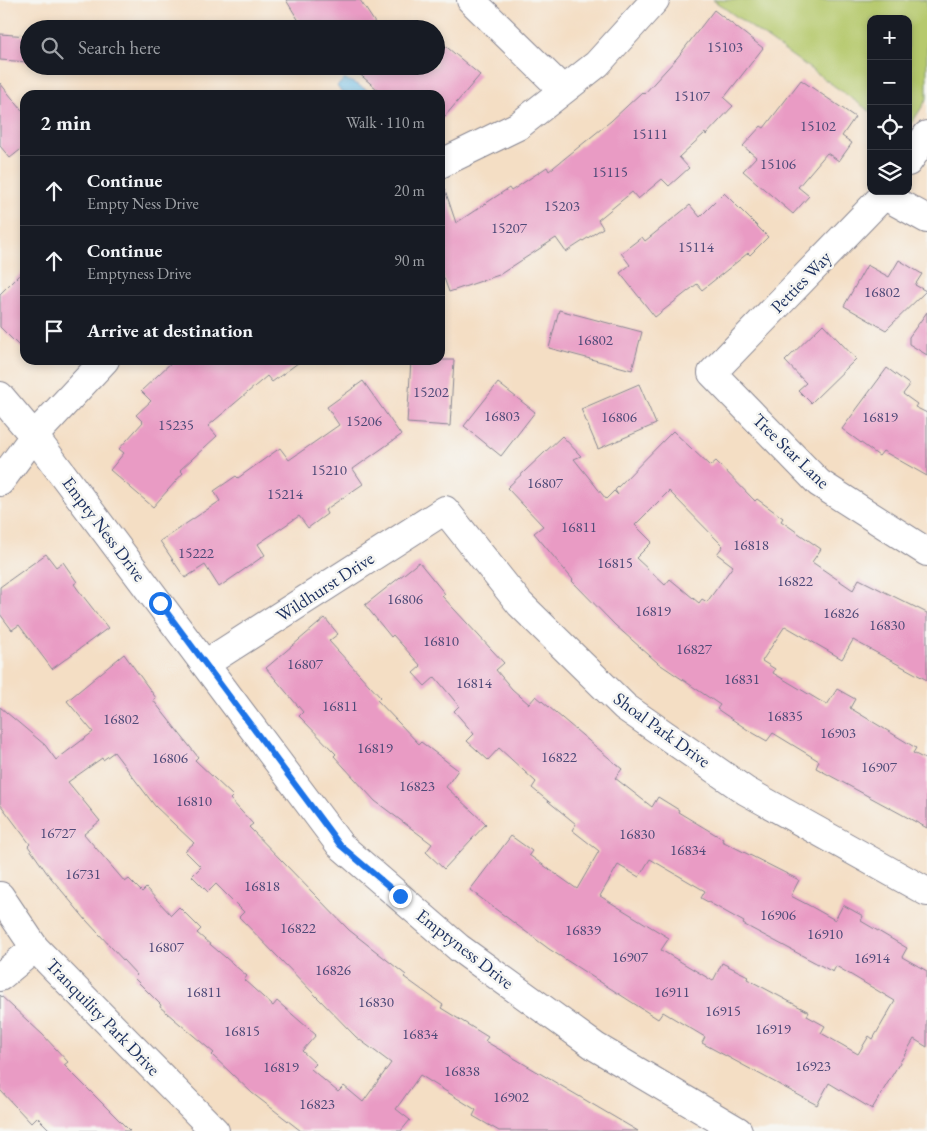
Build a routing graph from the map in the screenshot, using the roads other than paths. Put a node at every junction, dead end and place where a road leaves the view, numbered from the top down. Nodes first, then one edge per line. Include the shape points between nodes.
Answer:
1 (471, 0) edge
2 (655, 0) edge
3 (563, 90) junction
4 (927, 135) edge
5 (912, 156) edge
6 (445, 162) edge
7 (885, 195) edge
8 (888, 195) edge
9 (927, 219) edge
10 (101, 365) edge
11 (712, 373) joint
12 (0, 396) edge
13 (34, 436) junction
14 (0, 482) edge
15 (445, 510) joint
16 (927, 552) edge
17 (205, 664) junction
18 (927, 892) edge
19 (0, 896) edge
20 (35, 948) junction
21 (0, 977) edge
22 (215, 1131) edge
23 (738, 1131) edge

1 - 3 street
2 - 3 street via 597,64
3 - 6 street via 518,126
4 - 5 street
7 - 11 street, Petties Way
8 - 9 street
10 - 13 street
11 - 16 street, Tree Star Lane via 819,482
12 - 13 street, Empty Ness Drive
13 - 14 street
13 - 17 street, Empty Ness Drive
15 - 17 street, Wildhurst Drive
15 - 18 street, Shoal Park Drive via 520,604 625,707 746,790
17 - 23 street, Emptyness Drive via 340,845 459,948 588,1041
19 - 20 street, Tranquility Park Drive
20 - 21 street
20 - 22 street, Tranquility Park Drive

